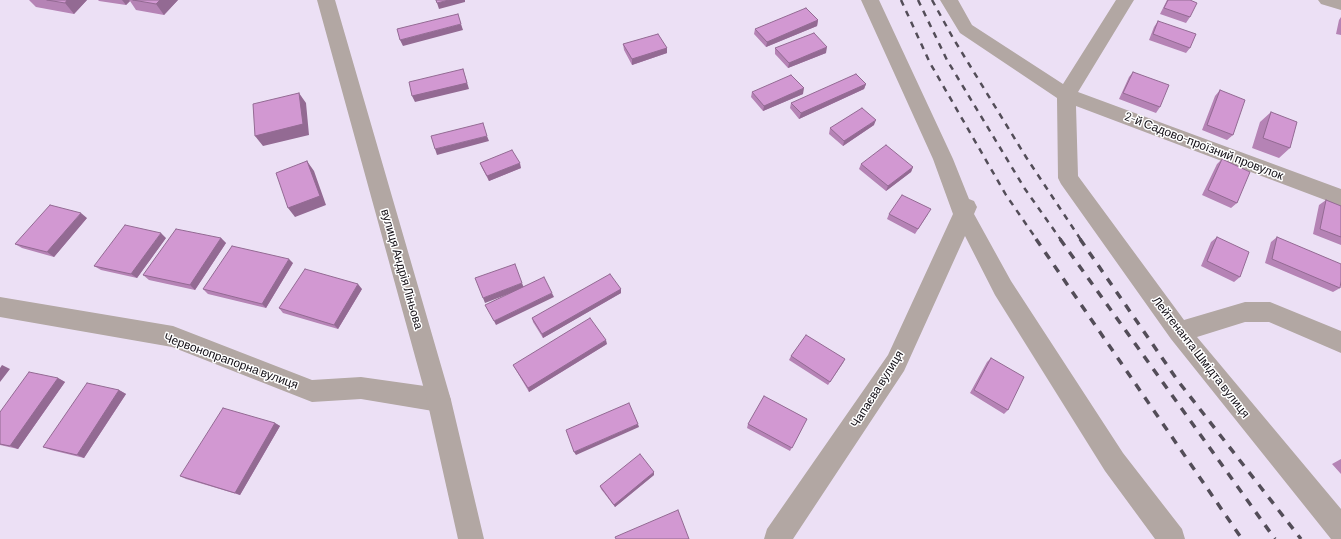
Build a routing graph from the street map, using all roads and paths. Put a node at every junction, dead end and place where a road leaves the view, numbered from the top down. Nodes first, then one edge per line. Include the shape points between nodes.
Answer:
1 (326, 0) edge
2 (870, 0) edge
3 (949, 0) edge
4 (1125, 0) edge
5 (1327, 0) edge
6 (1341, 4) edge
7 (1066, 94) junction
8 (1341, 198) edge
9 (966, 210) junction
10 (0, 307) edge
11 (1179, 332) junction
12 (1341, 342) edge
13 (439, 400) junction
14 (1341, 530) edge
15 (471, 539) edge
16 (778, 539) edge
17 (1172, 539) edge

1 - 13 street, вулиця Андрія Ліньова
2 - 9 street
3 - 7 street, 2-й Садово-проїзний провулок via 966,29
4 - 7 street
5 - 6 street
7 - 8 street, 2-й Садово-проїзний провулок
7 - 11 street, Лейтенанта Шмідта вулиця via 1068,178
9 - 16 street, Чапаєва вулиця via 896,364
9 - 17 street via 1007,295 1114,462
10 - 13 street, Червонопрапорна вулиця via 173,337 312,391 361,388
11 - 12 street via 1245,312 1270,312
11 - 14 street, Лейтенанта Шмідта вулиця
13 - 15 street, вулиця Андрія Ліньова

